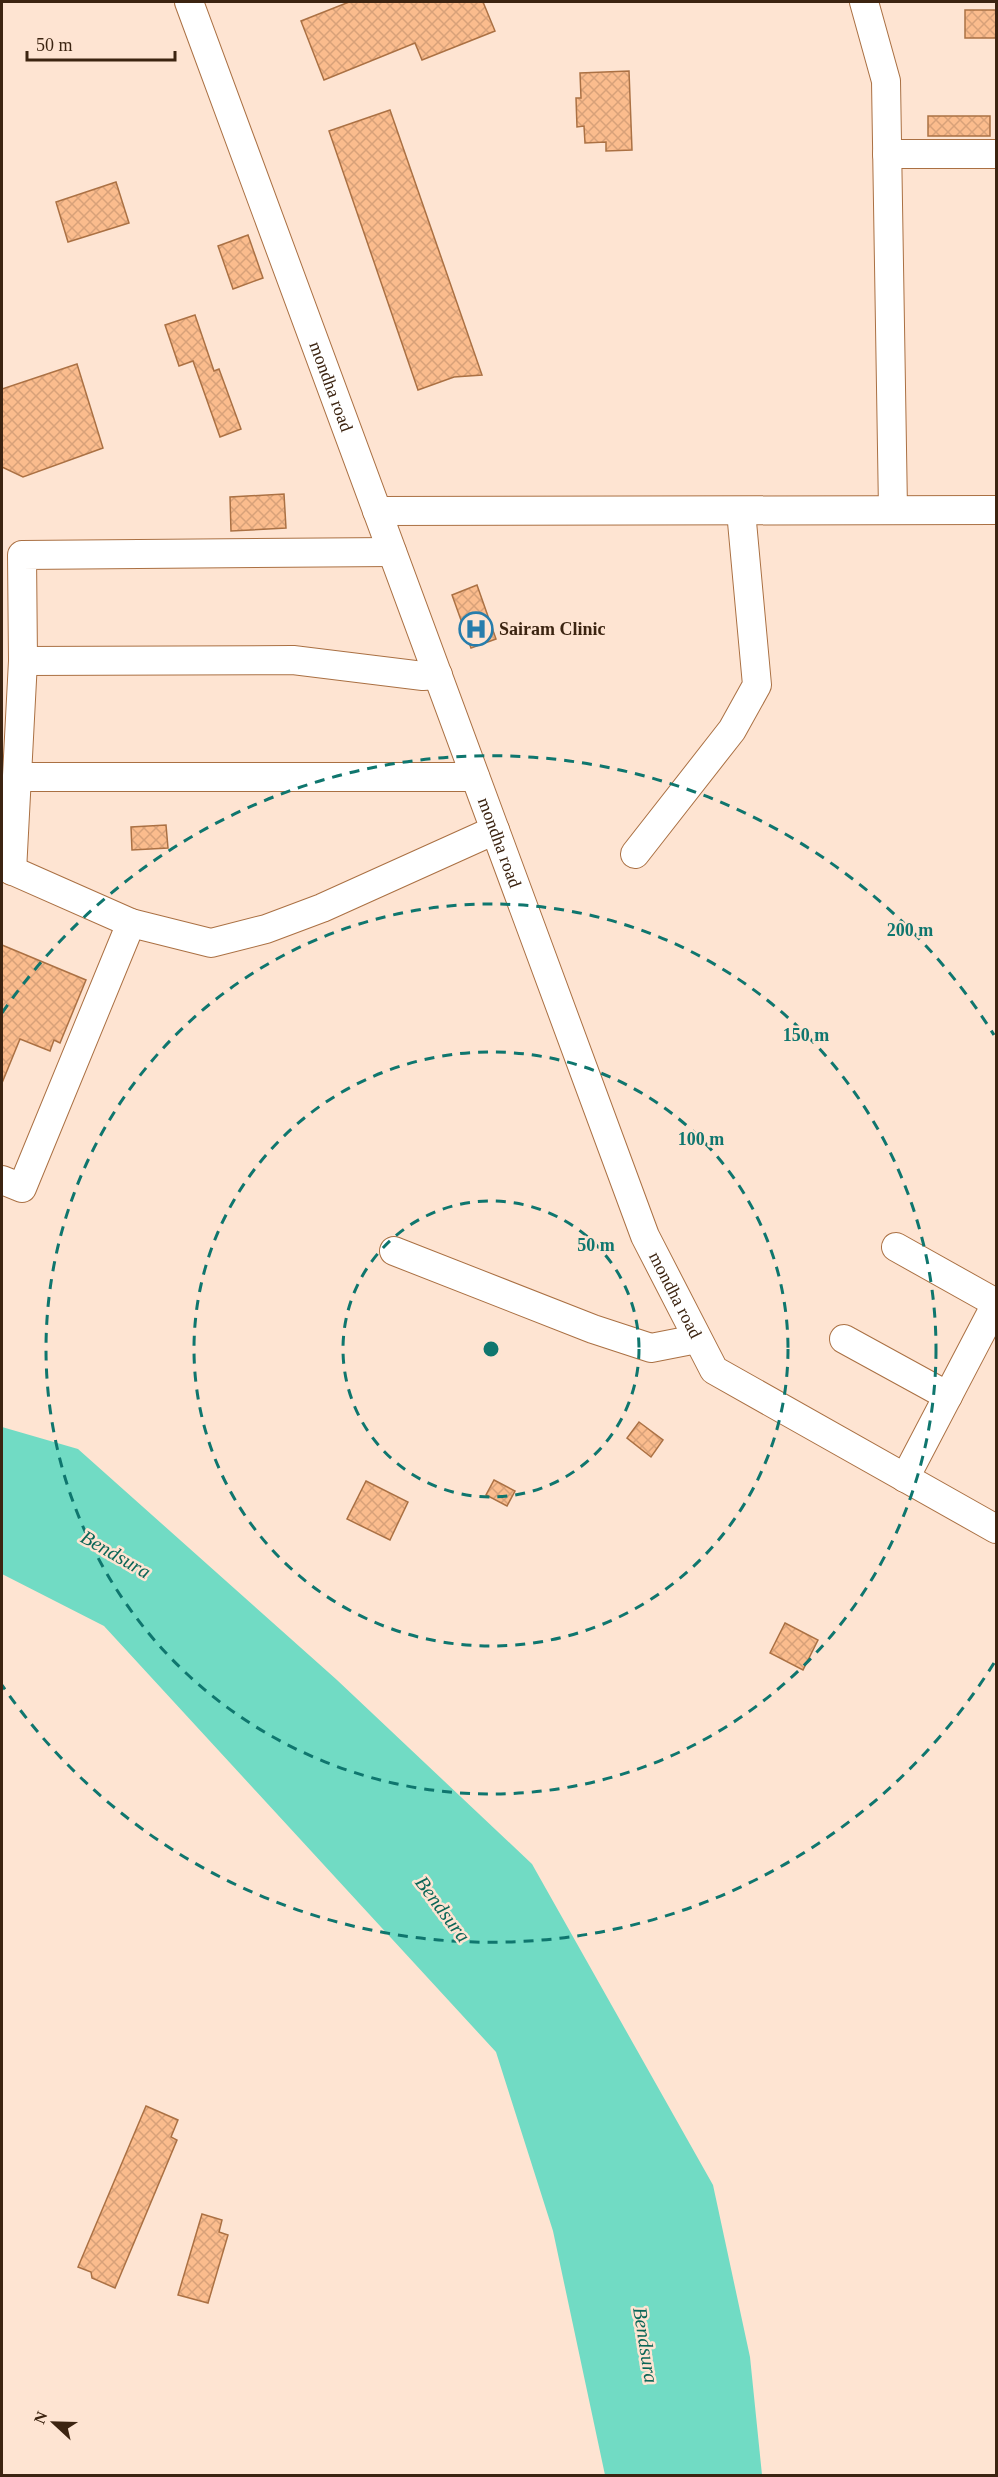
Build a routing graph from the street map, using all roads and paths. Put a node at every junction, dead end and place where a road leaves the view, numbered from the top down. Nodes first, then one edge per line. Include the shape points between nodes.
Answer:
1 (189, 2) edge
2 (864, 2) edge
3 (887, 154) junction
4 (996, 154) edge
5 (893, 510) junction
6 (996, 510) edge
7 (377, 511) junction
8 (741, 511) junction
9 (392, 552) junction
10 (23, 661) junction
11 (438, 675) junction
12 (19, 777) junction
13 (475, 777) junction
14 (495, 830) junction
15 (635, 854) dead end
16 (7, 868) edge
17 (131, 923) junction
18 (2, 1180) edge
19 (896, 1247) dead end
20 (394, 1251) dead end
21 (996, 1304) edge
22 (697, 1339) junction
23 (844, 1339) dead end
24 (948, 1396) junction
25 (905, 1478) junction
26 (996, 1529) edge

1 - 7 street, mondha road
2 - 3 street via 886,81
3 - 4 street
3 - 5 street
5 - 6 street
5 - 8 street
7 - 8 street
7 - 9 street, mondha road
8 - 15 street via 757,685 732,730
9 - 10 street via 22,555
9 - 11 street, mondha road
10 - 11 street via 293,660
10 - 12 street
11 - 13 street, mondha road
12 - 13 street
12 - 16 street
13 - 14 street, mondha road
14 - 17 street via 266,929 211,943
14 - 22 street, mondha road via 645,1236
16 - 17 street
17 - 18 street via 22,1188
19 - 21 street
20 - 22 street via 651,1348
21 - 24 street
22 - 25 street, mondha road via 714,1370
23 - 24 street
24 - 25 street
25 - 26 street, mondha road

